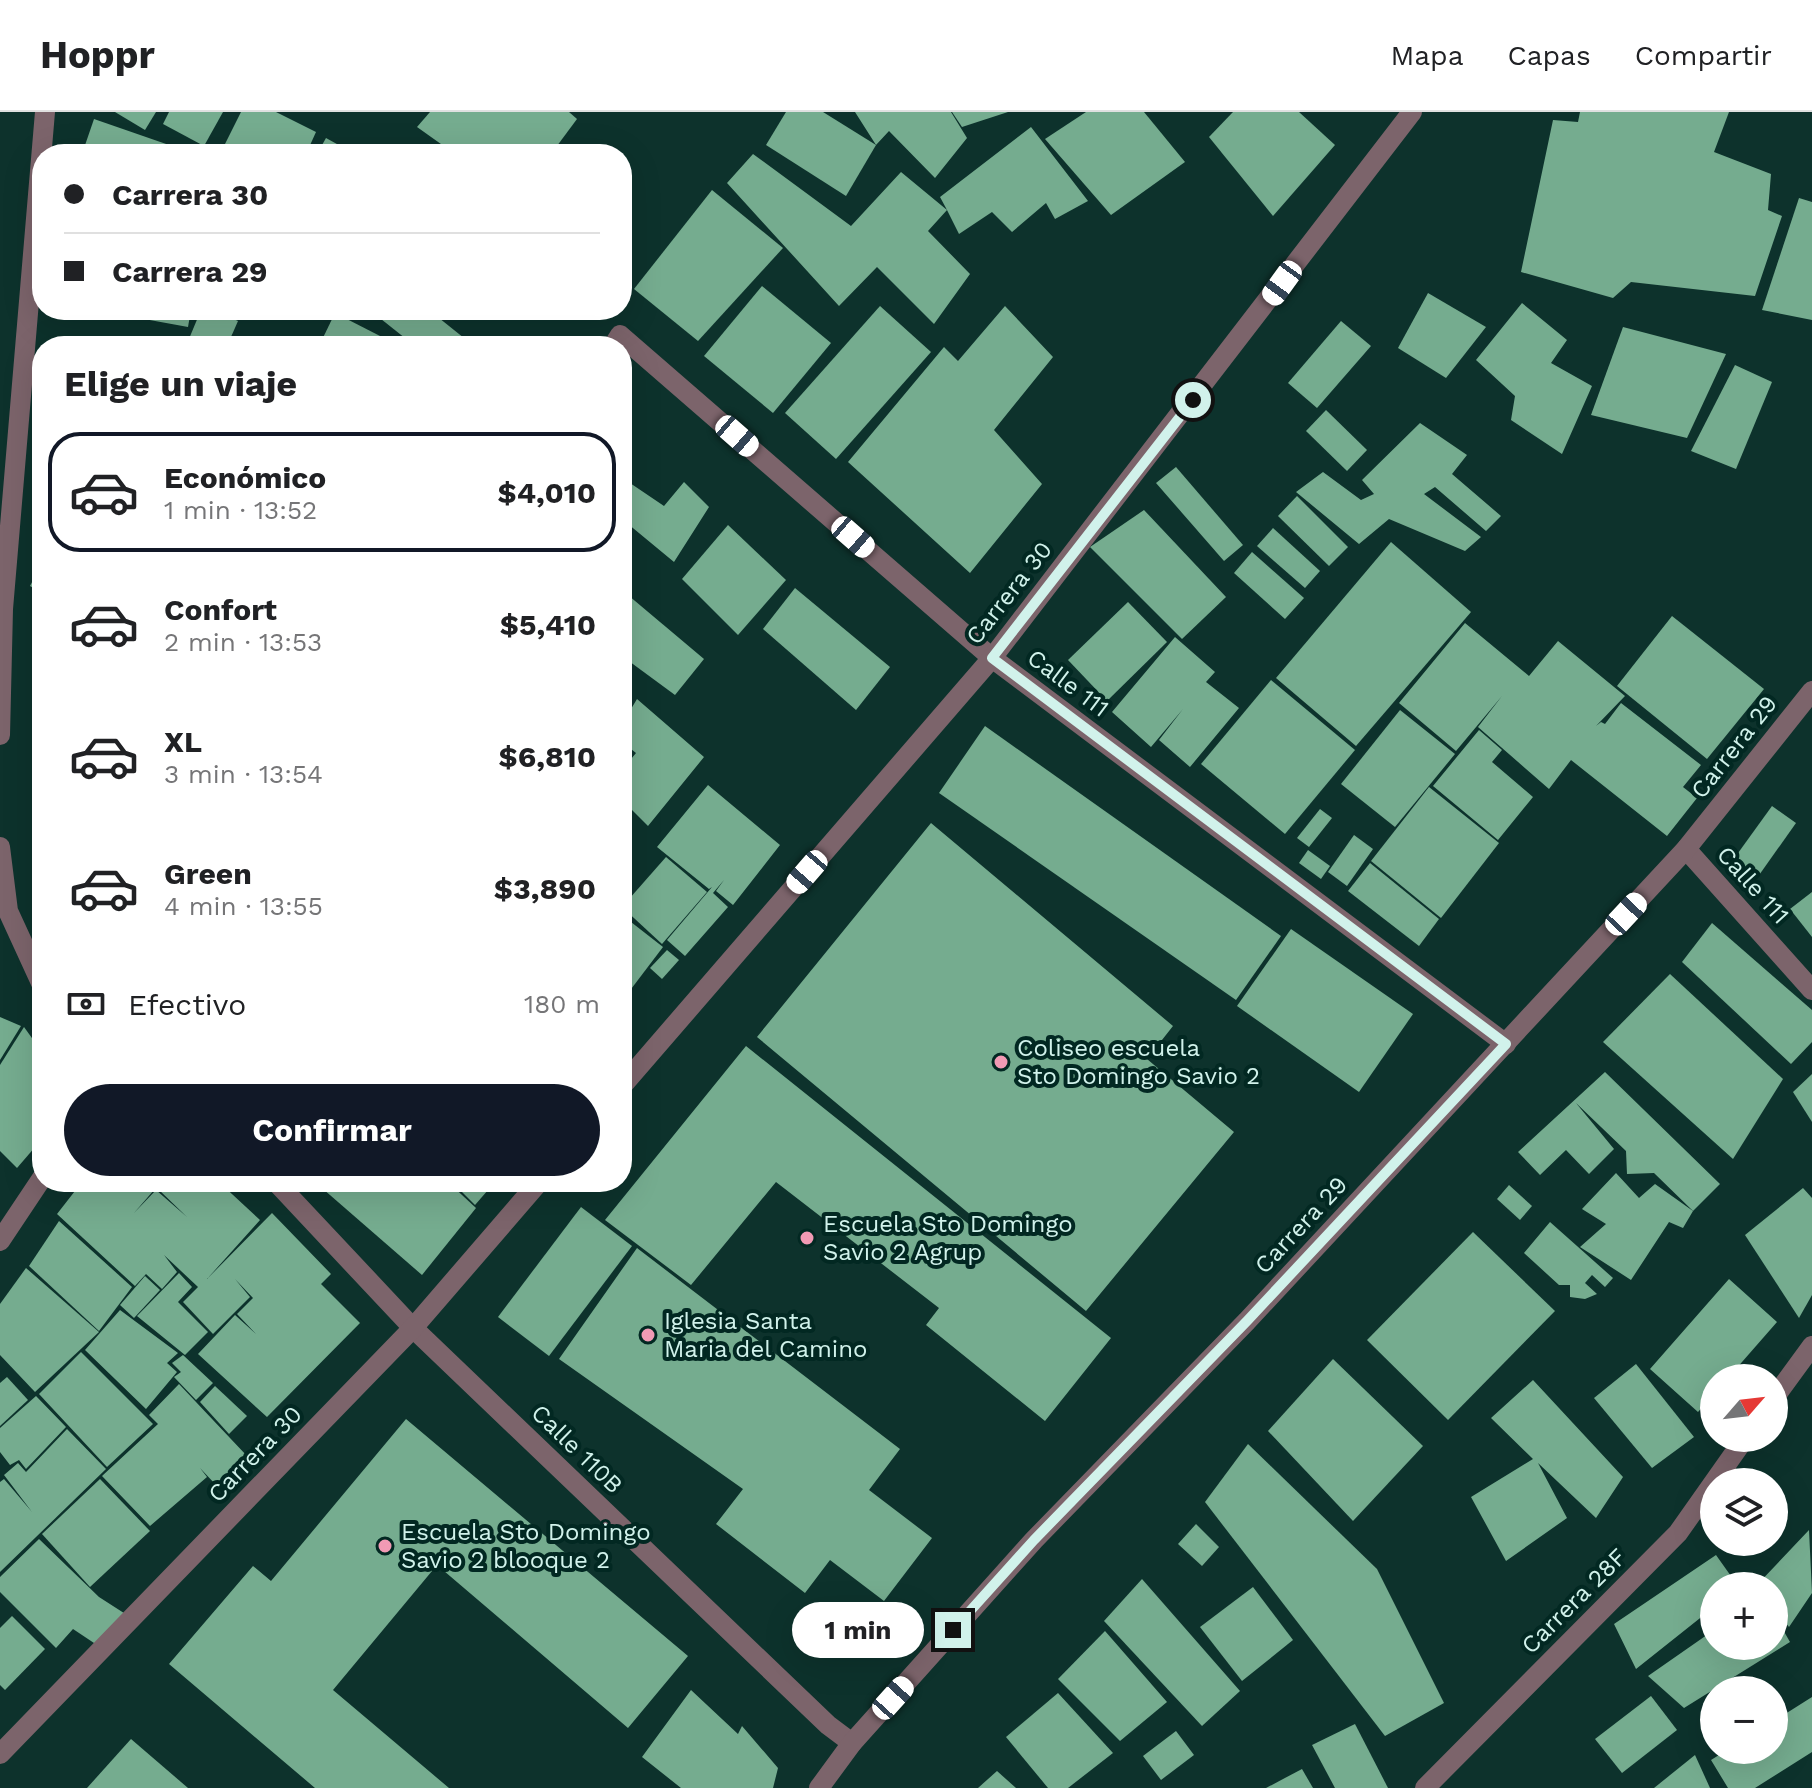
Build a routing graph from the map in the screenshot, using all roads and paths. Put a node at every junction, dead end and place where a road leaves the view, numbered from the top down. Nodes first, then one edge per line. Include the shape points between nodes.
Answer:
1 (45, 112) edge
2 (1412, 112) edge
3 (42, 144) edge
4 (32, 266) edge
5 (632, 354) edge
6 (992, 658) junction
7 (1812, 691) edge
8 (0, 735) edge
9 (0, 847) edge
10 (1686, 849) junction
11 (32, 963) edge
12 (1812, 990) edge
13 (1506, 1044) junction
14 (632, 1074) edge
15 (33, 1192) edge
16 (285, 1192) edge
17 (530, 1192) edge
18 (0, 1241) edge
19 (413, 1328) junction
20 (1812, 1346) edge
21 (1788, 1379) edge
22 (1735, 1452) edge
23 (852, 1743) junction
24 (0, 1754) edge
25 (819, 1788) edge
26 (1425, 1788) edge

1 - 3 street
2 - 6 street, Carrera 30
4 - 8 street via 3,609
5 - 6 street, Calle 111
6 - 13 street, Calle 111
6 - 14 street, Carrera 30
7 - 10 street, Carrera 29
9 - 11 street via 8,911
10 - 12 street, Calle 111
10 - 13 street, Carrera 29
13 - 23 street, Carrera 29 via 1034,1540
15 - 18 street
16 - 19 street, Calle 110B
17 - 19 street, Carrera 30
19 - 23 street, Calle 110B
19 - 24 street, Carrera 30
20 - 21 street
22 - 26 street, Carrera 28F via 1678,1533
23 - 25 street, Carrera 29

